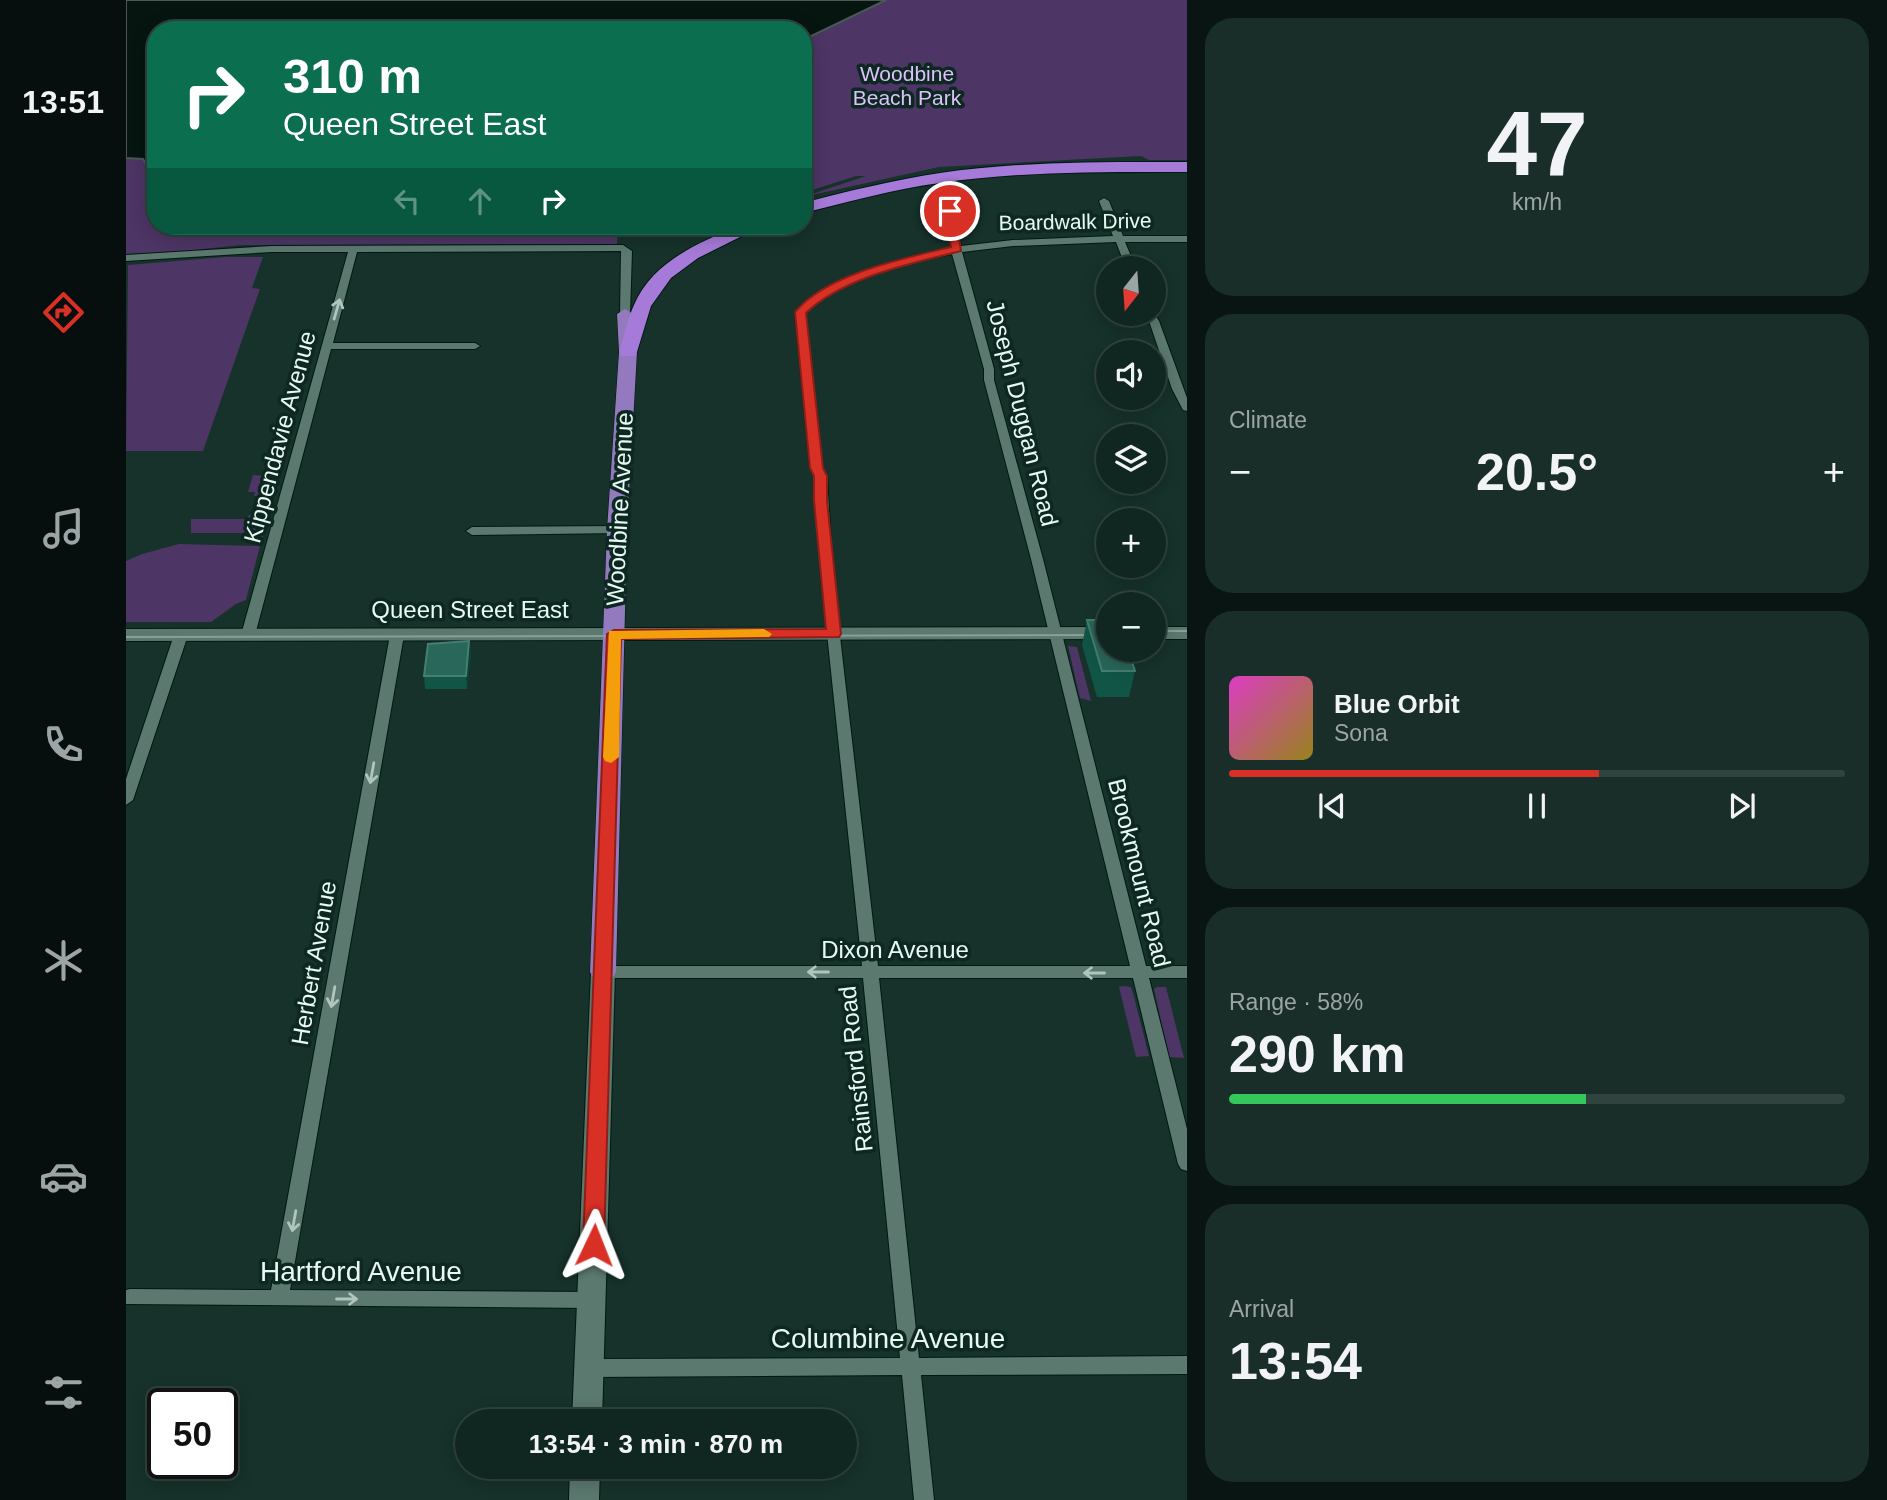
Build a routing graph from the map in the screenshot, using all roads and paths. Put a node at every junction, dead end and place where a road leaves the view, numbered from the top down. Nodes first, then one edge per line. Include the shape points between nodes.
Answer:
1 (1187, 162) edge
2 (1187, 167) edge
3 (812, 198) edge
4 (1104, 201) dead end
5 (948, 204) dead end
6 (812, 206) edge
7 (710, 235) edge
8 (735, 235) edge
9 (1187, 239) edge
10 (1120, 241) junction
11 (957, 249) junction
12 (353, 250) junction
13 (1126, 256) edge
14 (126, 258) edge
15 (625, 314) junction
16 (1156, 326) edge
17 (327, 346) junction
18 (475, 346) dead end
19 (628, 352) junction
20 (1187, 408) edge
21 (617, 530) junction
22 (472, 531) dead end
23 (1054, 633) junction
24 (1096, 633) edge
25 (1166, 633) edge
26 (1187, 633) edge
27 (614, 634) junction
28 (834, 634) junction
29 (126, 635) edge
30 (181, 635) junction
31 (248, 635) junction
32 (397, 635) junction
33 (126, 800) edge
34 (603, 972) junction
35 (871, 972) junction
36 (1187, 972) edge
37 (1139, 973) junction
38 (1187, 1164) edge
39 (130, 1297) dead end
40 (279, 1298) junction
41 (592, 1300) junction
42 (1187, 1365) edge
43 (912, 1366) junction
44 (589, 1368) junction
45 (587, 1409) edge
46 (585, 1479) edge
47 (584, 1500) edge
48 (924, 1500) edge

1 - 3 highway via 978,167 893,179
2 - 6 highway via 960,175
4 - 10 street
5 - 11 street, Joseph Duggan Road
7 - 15 highway via 651,271 634,292
8 - 19 highway, Woodbine Avenue via 682,261 655,284 643,302
9 - 10 street, Boardwalk Drive
10 - 11 street, Boardwalk Drive via 1021,240
10 - 13 street
11 - 23 street, Joseph Duggan Road
11 - 28 street, Boardwalk Drive via 879,268 813,300 800,312 816,468 821,476
12 - 14 street
12 - 15 street, Woodbine Avenue via 623,248 627,251
17 -> 12 street, Kippendavie Avenue
15 - 19 main road, Woodbine Avenue
16 - 20 street
17 - 18 street
17 - 31 street, Kippendavie Avenue
19 - 21 main road, Woodbine Avenue
21 - 22 street
21 - 27 main road, Woodbine Avenue
23 - 24 main road, Queen Street East
23 - 28 main road, Queen Street East
23 - 37 street, Brookmount Road
25 - 26 main road
27 - 28 main road, Queen Street East
27 - 32 main road, Queen Street East
27 - 34 main road, Woodbine Avenue
28 - 35 street, Rainsford Road
29 - 30 main road, Queen Street East
30 - 31 main road, Queen Street East
30 - 33 street
31 - 32 main road, Queen Street East
32 -> 40 street, Herbert Avenue
35 -> 34 street, Dixon Avenue
34 - 41 main road, Woodbine Avenue
37 -> 35 street, Dixon Avenue
35 - 43 street, Rainsford Road
36 - 37 street, Dixon Avenue
37 - 38 street, Brookmount Road
39 - 40 street, Hartford Avenue
40 -> 41 street, Hartford Avenue
41 - 44 main road, Woodbine Avenue
42 - 43 street, Columbine Avenue
43 - 44 street, Columbine Avenue
43 - 48 street, Rainsford Road
44 - 45 main road, Woodbine Avenue
46 - 47 main road

